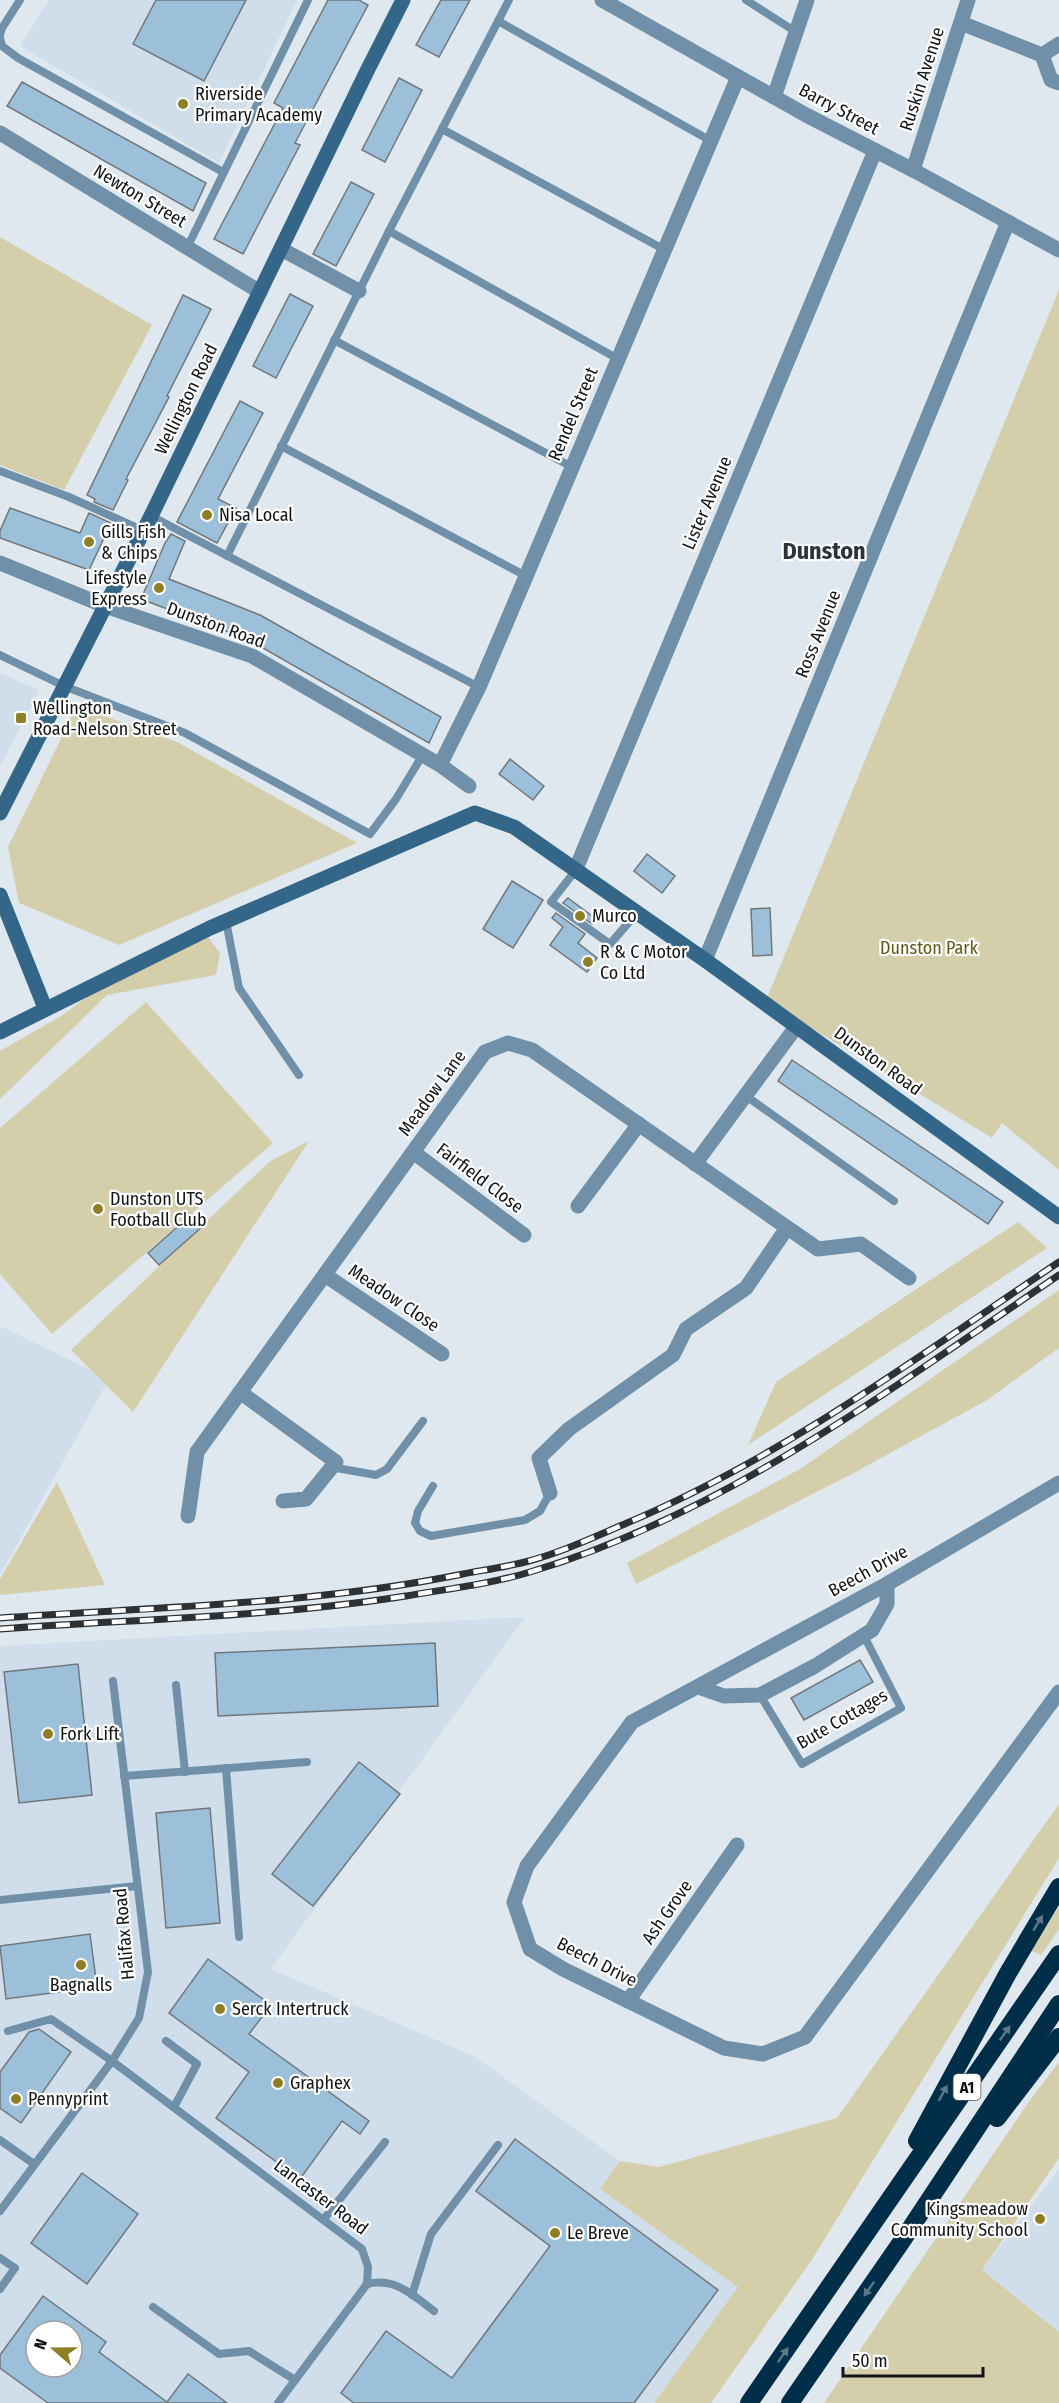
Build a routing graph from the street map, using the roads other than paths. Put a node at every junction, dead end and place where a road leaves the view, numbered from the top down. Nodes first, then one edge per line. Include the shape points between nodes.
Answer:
1 (20, 0) edge
2 (308, 0) edge
3 (403, 0) edge
4 (508, 0) edge
5 (602, 0) edge
6 (746, 0) edge
7 (807, 0) edge
8 (968, 0) edge
9 (498, 21) junction
10 (961, 23) junction
11 (796, 32) junction
12 (0, 37) edge
13 (1059, 44) edge
14 (1042, 55) junction
15 (738, 77) junction
16 (1059, 83) edge
17 (774, 97) junction
18 (442, 129) junction
19 (0, 133) edge
20 (711, 141) junction
21 (875, 151) junction
22 (913, 170) junction
23 (223, 172) junction
24 (1008, 222) junction
25 (389, 231) junction
26 (187, 248) junction
27 (282, 249) junction
28 (665, 250) junction
29 (1059, 250) edge
30 (359, 291) junction
31 (260, 292) junction
32 (334, 340) junction
33 (618, 359) junction
34 (281, 446) junction
35 (572, 467) junction
36 (0, 471) edge
37 (151, 516) junction
38 (144, 531) junction
39 (227, 556) junction
40 (0, 563) edge
41 (526, 576) junction
42 (105, 606) junction
43 (0, 655) edge
44 (64, 686) junction
45 (479, 687) junction
46 (422, 756) junction
47 (440, 765) junction
48 (469, 786) dead end
49 (0, 813) edge
50 (575, 871) junction
51 (0, 895) edge
52 (637, 913) junction
53 (226, 921) junction
54 (705, 960) junction
55 (45, 1008) junction
56 (796, 1027) junction
57 (0, 1032) edge
58 (299, 1075) dead end
59 (746, 1096) junction
60 (639, 1124) junction
61 (413, 1152) junction
62 (695, 1164) junction
63 (894, 1201) dead end
64 (578, 1206) dead end
65 (1059, 1217) edge
66 (787, 1228) junction
67 (524, 1235) dead end
68 (324, 1275) junction
69 (909, 1278) dead end
70 (442, 1354) dead end
71 (240, 1392) junction
72 (423, 1420) dead end
73 (331, 1467) junction
74 (433, 1486) dead end
75 (1056, 1488) edge
76 (550, 1493) joint
77 (283, 1501) dead end
78 (188, 1516) dead end
79 (887, 1584) junction
80 (864, 1636) junction
81 (113, 1681) dead end
82 (176, 1685) dead end
83 (698, 1688) junction
84 (1059, 1692) edge
85 (760, 1695) junction
86 (307, 1762) dead end
87 (226, 1768) junction
88 (184, 1772) junction
89 (124, 1776) junction
90 (737, 1845) dead end
91 (137, 1886) junction
92 (1059, 1887) edge
93 (0, 1900) edge
94 (238, 1937) dead end
95 (1059, 1954) edge
96 (628, 2001) junction
97 (1059, 2004) edge
98 (8, 2031) dead end
99 (1059, 2037) edge
100 (166, 2041) dead end
101 (112, 2061) junction
102 (174, 2107) junction
103 (0, 2140) edge
104 (385, 2142) dead end
105 (498, 2145) dead end
106 (34, 2164) junction
107 (0, 2211) edge
108 (324, 2219) junction
109 (875, 2219) junction
110 (902, 2241) junction
111 (0, 2258) edge
112 (367, 2284) junction
113 (0, 2289) edge
114 (411, 2295) junction
115 (153, 2307) dead end
116 (434, 2311) dead end
117 (295, 2380) junction
118 (278, 2403) edge
119 (749, 2403) edge
120 (790, 2403) edge

1 - 12 lane
2 - 23 lane
3 - 27 street, Wellington Road
4 - 9 lane
5 - 15 street, Barry Street
6 - 11 lane
7 - 11 street
8 - 10 street, Ruskin Avenue
9 - 18 lane
9 - 20 lane
10 - 14 street
10 - 22 street, Ruskin Avenue
11 - 17 street
12 - 23 lane via 2,46 18,58
13 - 14 street
14 - 16 street via 1051,80
15 - 17 street, Barry Street
15 - 20 street, Rendel Street
17 - 21 street, Barry Street
18 - 25 lane
18 - 28 lane
19 - 26 street, Newton Street
20 - 28 street, Rendel Street
21 - 22 street, Barry Street
21 - 50 street, Lister Avenue
22 - 24 street, Barry Street
23 - 26 lane
24 - 29 street, Barry Street
24 - 54 street, Ross Avenue
25 - 30 lane
25 - 33 lane
26 - 31 street, Newton Street
27 - 30 street
27 - 31 street, Wellington Road
28 - 33 street, Rendel Street
30 - 32 lane
31 - 37 street, Wellington Road
32 - 34 lane
32 - 35 lane
33 - 35 street, Rendel Street
34 - 39 lane
34 - 41 lane
35 - 41 street, Rendel Street
36 - 38 lane via 69,496
37 - 38 street, Wellington Road
37 - 39 lane
38 - 42 street, Wellington Road
39 - 45 lane
40 - 42 street, Dunston Road
41 - 45 street, Rendel Street
42 - 44 street, Wellington Road
42 - 46 street, Dunston Road via 252,656
43 - 44 lane
44 - 46 lane via 185,733 369,834
44 - 49 street, Wellington Road
45 - 47 street, Rendel Street
46 - 47 street, Dunston Road
47 - 48 street, Dunston Road
50 - 52 street, Dunston Road
50 - 52 lane via 551,902 610,944
50 - 53 street, Dunston Road via 514,827 475,813
51 - 55 street
52 - 54 street, Dunston Road
53 - 55 street, Dunston Road
53 - 58 lane via 240,988
54 - 56 street, Dunston Road
55 - 57 street, Dunston Road
56 - 59 street
56 - 65 street, Dunston Road
59 - 62 street
59 - 63 lane
60 - 61 street, Meadow Lane via 532,1050 508,1043 484,1053
60 - 62 street, Meadow Lane
60 - 64 street
61 - 67 street, Fairfield Close
61 - 68 street, Meadow Lane
62 - 66 street, Meadow Lane
66 - 69 street, Meadow Lane via 818,1249 861,1244
66 - 76 street via 746,1288 686,1329 673,1355 569,1429 539,1458
68 - 70 street, Meadow Close
68 - 71 street, Meadow Lane
71 - 73 street via 336,1461
71 - 78 street, Meadow Lane via 197,1452
72 - 73 lane via 387,1469 375,1475
73 - 77 street via 306,1500
74 - 76 lane via 415,1523 420,1531 431,1536 525,1520 540,1511
75 - 79 street, Beech Drive
79 - 80 street via 887,1604
79 - 83 street, Beech Drive
80 - 85 street
80 - 85 lane, Bute Cottages via 901,1708 802,1764
81 - 89 lane, Halifax Road
82 - 88 lane
83 - 85 street via 724,1696
83 - 96 street, Beech Drive via 632,1722 527,1866 514,1902 530,1948
84 - 96 street, Beech Drive via 805,2037 763,2054 724,2048
86 - 87 lane
87 - 88 lane
87 - 94 lane
88 - 89 lane
89 - 91 lane, Halifax Road
90 - 96 street, Ash Grove
91 - 93 lane
91 - 101 lane, Halifax Road via 148,1972 139,2018
109 -> 92 highway via 1008,1972
109 -> 95 highway, A1
97 - 110 highway, A1
98 - 101 lane, Lancaster Road via 51,2019
99 - 110 highway
100 - 102 lane via 197,2064
101 - 102 lane, Lancaster Road
101 - 106 lane, Halifax Road
102 - 108 lane, Lancaster Road
103 - 106 lane
104 - 108 lane
105 - 114 lane via 431,2234
106 - 107 lane, Halifax Road
108 - 112 lane, Lancaster Road via 362,2249 368,2266
119 -> 109 highway, A1
110 -> 120 highway, A1
111 - 113 lane via 15,2268
112 - 114 lane via 380,2281 398,2285
112 - 117 lane
114 - 116 lane
115 - 117 lane via 219,2354 249,2352
117 - 118 lane

